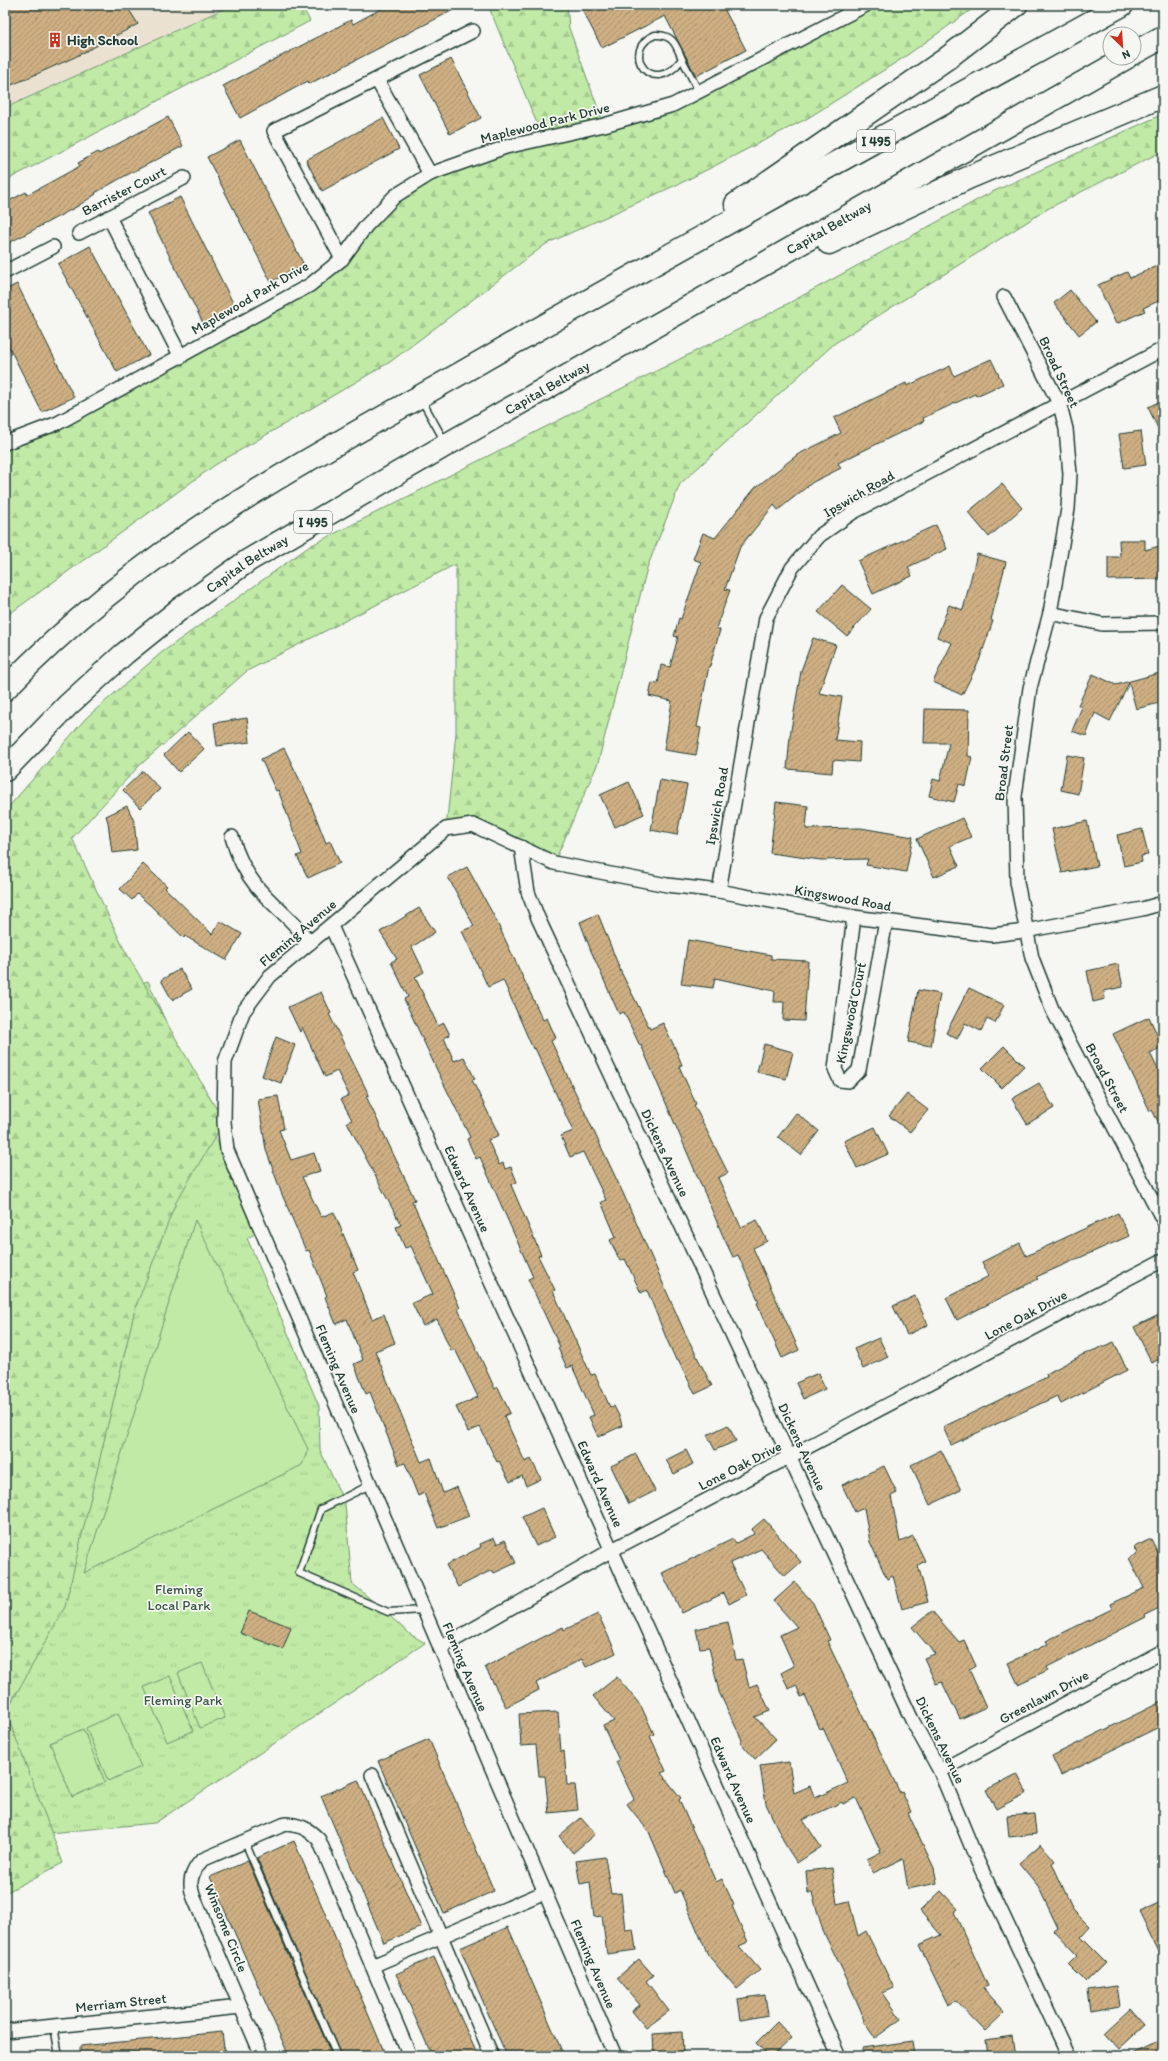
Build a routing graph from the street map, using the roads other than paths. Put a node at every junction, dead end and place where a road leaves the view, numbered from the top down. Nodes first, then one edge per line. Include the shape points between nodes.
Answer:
1 (866, 5) edge
2 (1016, 5) edge
3 (1122, 5) edge
4 (473, 31) dead end
5 (1163, 37) edge
6 (1142, 49) edge
7 (682, 59) junction
8 (1112, 66) edge
9 (377, 80) junction
10 (699, 92) junction
11 (1163, 96) edge
12 (430, 174) junction
13 (184, 178) dead end
14 (109, 217) junction
15 (79, 233) dead end
16 (53, 247) dead end
17 (342, 259) junction
18 (5, 272) edge
19 (630, 277) junction
20 (1004, 297) dead end
21 (658, 325) junction
22 (1163, 349) edge
23 (181, 357) junction
24 (420, 397) junction
25 (1060, 405) junction
26 (6, 441) edge
27 (446, 445) junction
28 (1050, 613) junction
29 (1163, 623) edge
30 (5, 689) edge
31 (5, 770) edge
32 (232, 837) dead end
33 (521, 847) junction
34 (719, 891) junction
35 (1163, 903) edge
36 (854, 917) junction
37 (886, 921) junction
38 (331, 926) junction
39 (1025, 931) junction
40 (310, 943) junction
41 (1163, 1220) edge
42 (1163, 1260) edge
43 (790, 1458) junction
44 (370, 1485) junction
45 (612, 1550) junction
46 (424, 1610) junction
47 (440, 1648) junction
48 (1163, 1651) edge
49 (940, 1771) junction
50 (372, 1775) dead end
51 (245, 1842) junction
52 (545, 1892) junction
53 (441, 1936) junction
54 (372, 1966) junction
55 (241, 2007) junction
56 (54, 2026) junction
57 (5, 2031) edge
58 (59, 2056) edge
59 (262, 2056) edge
60 (337, 2056) edge
61 (410, 2056) edge
62 (492, 2056) edge
63 (615, 2056) edge
64 (839, 2056) edge
65 (1069, 2056) edge

1 - 10 street, Maplewood Park Drive
2 - 19 highway via 946,59
3 - 19 highway, I 495
4 - 9 street
5 - 6 highway
7 - 7 lane via 672,71 660,76 647,72 642,67 638,55 648,38 662,35 674,41
7 - 10 lane
8 - 21 highway, Capital Beltway / I 495
9 - 12 street
9 - 17 street via 274,131
10 - 12 street, Maplewood Park Drive via 673,105 604,125 506,147
11 - 21 highway via 934,194
12 - 17 street, Maplewood Park Drive via 394,196 366,226
13 - 14 street, Barrister Court
14 - 15 street, Barrister Court
14 - 23 street
16 - 18 street
17 - 23 street, Maplewood Park Drive via 310,284
19 - 24 highway, I 495
20 - 25 street, Broad Street
21 - 27 highway, Capital Beltway / I 495
22 - 25 street, Ipswich Road
23 - 26 street, Maplewood Park Drive via 58,423
24 - 27 lane
24 - 30 highway, I 495 via 291,470 150,563 89,610 30,662
25 - 28 street, Broad Street via 1066,429 1070,474 1068,509
25 - 34 street, Ipswich Road via 852,513 819,536 792,568 766,618
27 - 31 highway, Capital Beltway / I 495 via 248,560 180,609 124,654 79,695
28 - 29 street via 1102,624
28 - 39 street, Broad Street via 1030,688 1015,796 1017,882
32 - 40 street via 236,852 257,887 293,922
33 - 34 street, Kingswood Road via 554,863 667,885
33 - 38 street, Fleming Avenue via 473,825 446,830
33 - 43 street, Dickens Avenue via 528,892 538,918
34 - 36 street, Kingswood Road
35 - 39 street, Kingswood Road via 1142,910
36 - 37 street, Kingswood Road
36 - 37 street, Kingswood Court via 835,1068 840,1080 848,1081 858,1070
37 - 39 street, Kingswood Road via 992,935
38 - 40 street, Fleming Avenue
38 - 45 street, Edward Avenue
39 - 41 street, Broad Street via 1032,958 1052,1009
40 - 44 street, Fleming Avenue via 270,976 243,1012 225,1062 224,1122 227,1150
42 - 43 street, Lone Oak Drive
43 - 45 street, Lone Oak Drive
43 - 49 street, Dickens Avenue via 912,1720
44 - 46 street, Fleming Avenue
44 - 46 lane via 321,1509 298,1573 388,1612
45 - 47 street, Lone Oak Drive
45 - 64 street, Edward Avenue
46 - 47 street, Fleming Avenue
47 - 52 street, Fleming Avenue
48 - 49 street, Greenlawn Drive
49 - 65 street, Dickens Avenue via 978,1860
50 - 53 street
51 - 54 street, Winsome Circle via 285,1824 298,1825 310,1830 319,1840
51 - 55 street, Winsome Circle via 202,1860 190,1880 194,1898
51 - 60 lane
52 - 53 street
52 - 63 street, Fleming Avenue
53 - 54 street
53 - 62 street
54 - 61 street, Winsome Circle
55 - 56 street, Merriam Street
55 - 59 street, Winsome Circle
56 - 57 street, Merriam Street
56 - 58 lane

